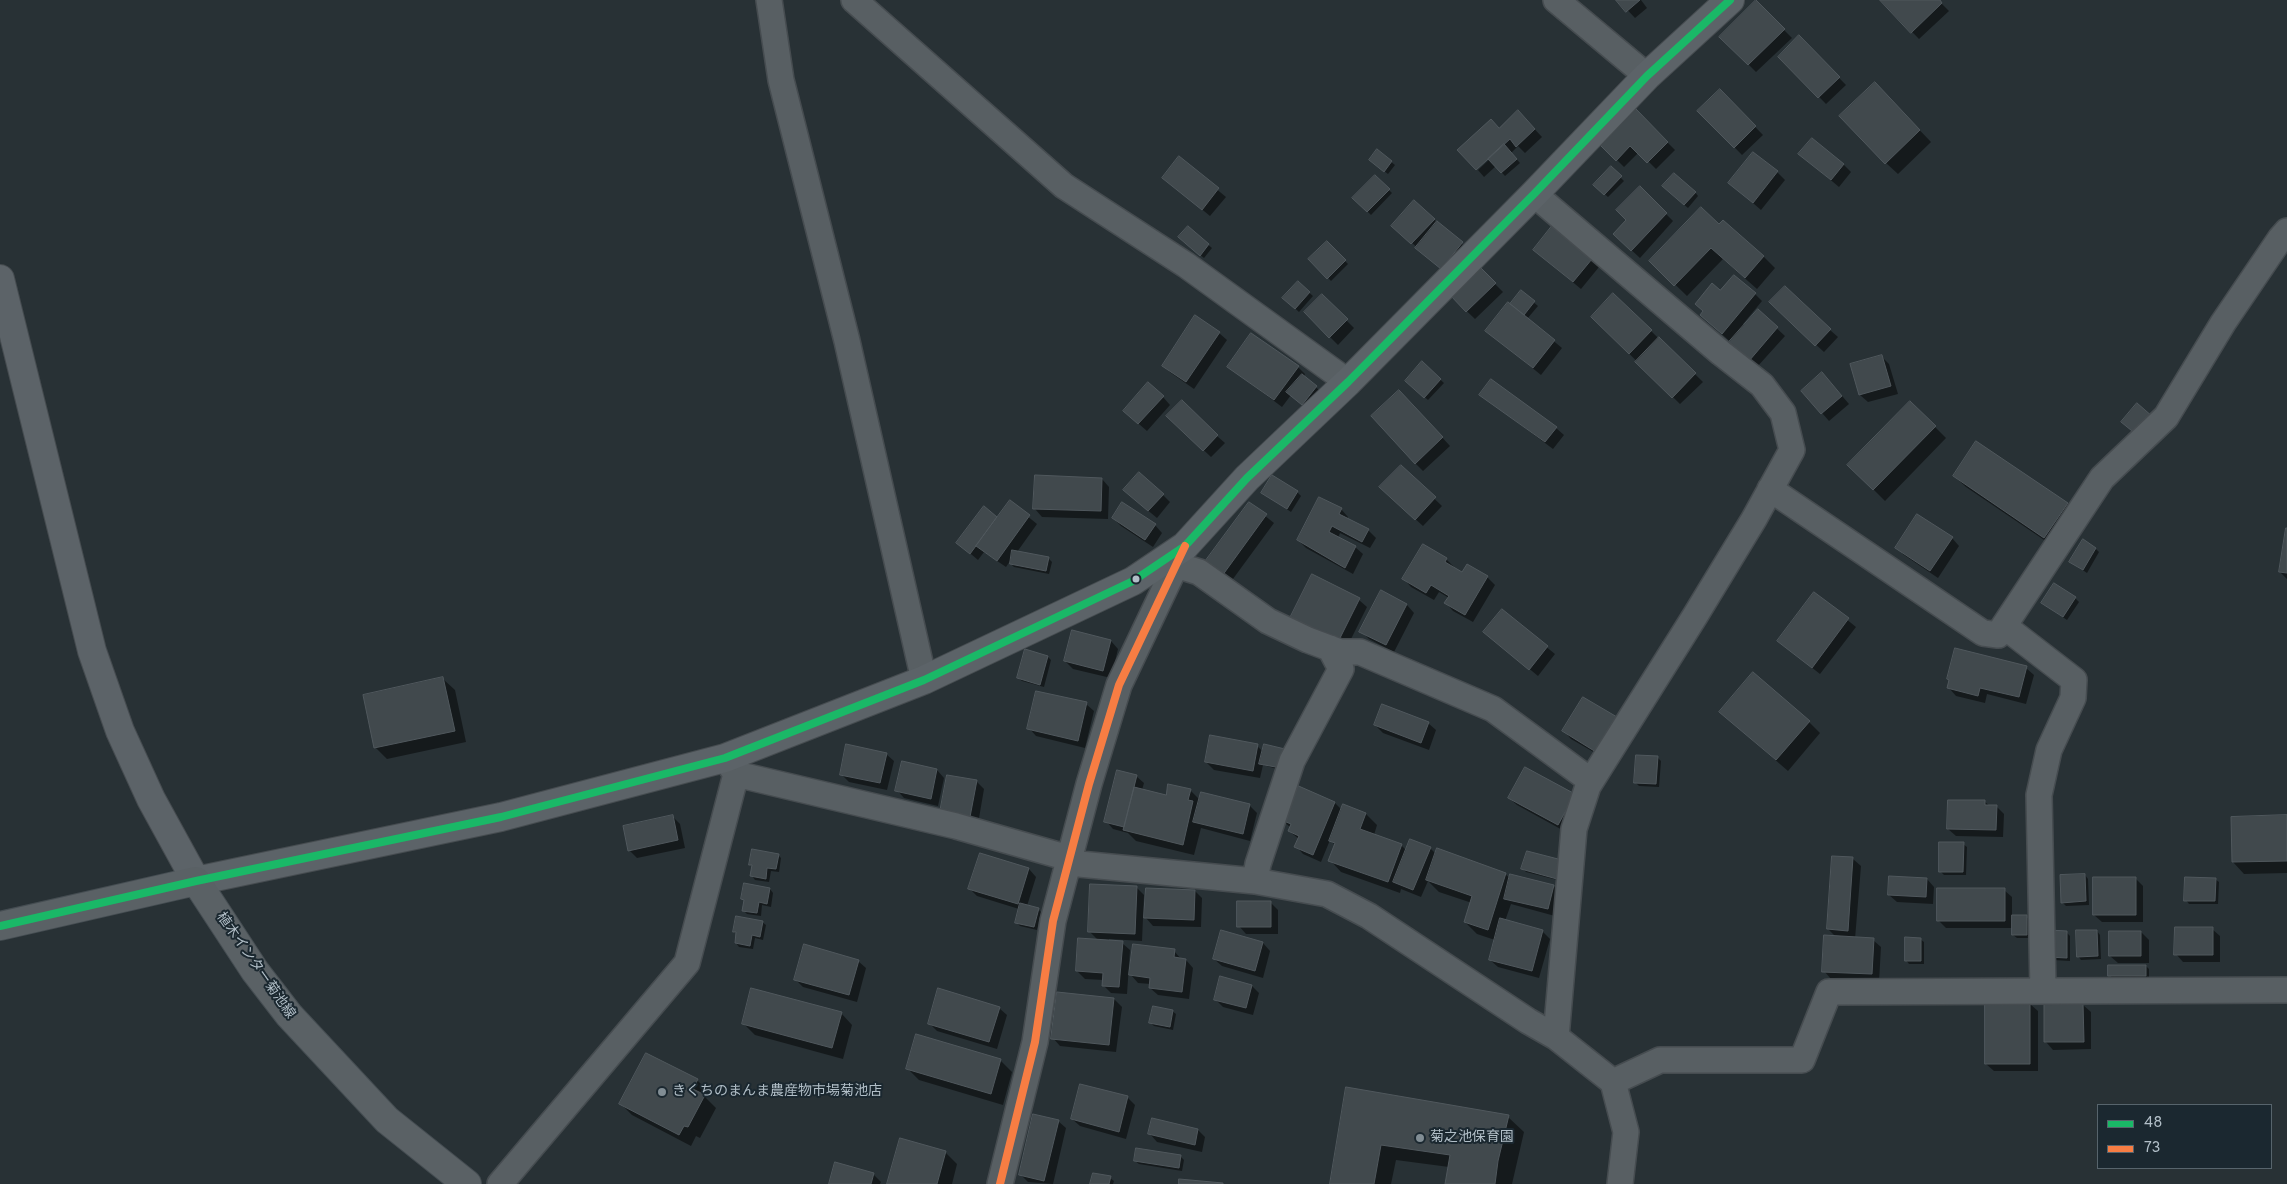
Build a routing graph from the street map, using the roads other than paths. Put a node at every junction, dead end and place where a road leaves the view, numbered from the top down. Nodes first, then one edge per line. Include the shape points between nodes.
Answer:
1 (769, 0) edge
2 (854, 0) edge
3 (1556, 0) edge
4 (1730, 0) edge
5 (1647, 76) junction
6 (1534, 194) junction
7 (2287, 231) edge
8 (0, 279) edge
9 (1348, 382) junction
10 (1770, 489) junction
11 (1180, 555) junction
12 (2004, 626) junction
13 (1330, 648) junction
14 (924, 680) junction
15 (731, 766) junction
16 (1590, 781) junction
17 (1069, 863) junction
18 (196, 881) junction
19 (1255, 881) junction
20 (0, 926) edge
21 (2043, 990) junction
22 (2287, 990) edge
23 (1556, 1037) junction
24 (1613, 1082) junction
25 (467, 1184) edge
26 (500, 1184) edge
27 (1000, 1184) edge
28 (1620, 1184) edge

1 - 14 street via 781,80 847,341
2 - 9 street via 1064,186 1186,265
3 - 5 street
4 - 5 street
5 - 6 street
6 - 9 street
6 - 10 street via 1762,385 1783,413 1792,450
7 - 12 street via 2223,323 2166,417 2102,478
8 - 18 street via 92,651 120,731 151,799
9 - 11 street via 1248,478
10 - 12 street via 1983,633 1998,635
10 - 16 street via 1695,616
11 - 13 street via 1268,621
11 - 14 street via 1133,581
11 - 17 street via 1119,685
12 - 21 street via 2074,680 2073,698 2049,750 2039,795
13 - 16 street via 1340,652 1360,652 1492,709
13 - 19 street via 1341,669 1292,762
14 - 15 street
15 - 17 street via 1065,857
15 - 18 street
15 - 26 street via 687,963
16 - 23 street via 1574,829
17 - 19 street
17 - 27 street via 1053,921 1035,1042
18 - 20 main road
18 - 25 main road, 植木インター菊池線 via 288,1015 386,1120
19 - 23 street via 1335,898 1369,916
21 - 22 street
21 - 24 street via 1830,992 1802,1060 1660,1060
23 - 24 street
24 - 28 street via 1626,1132

